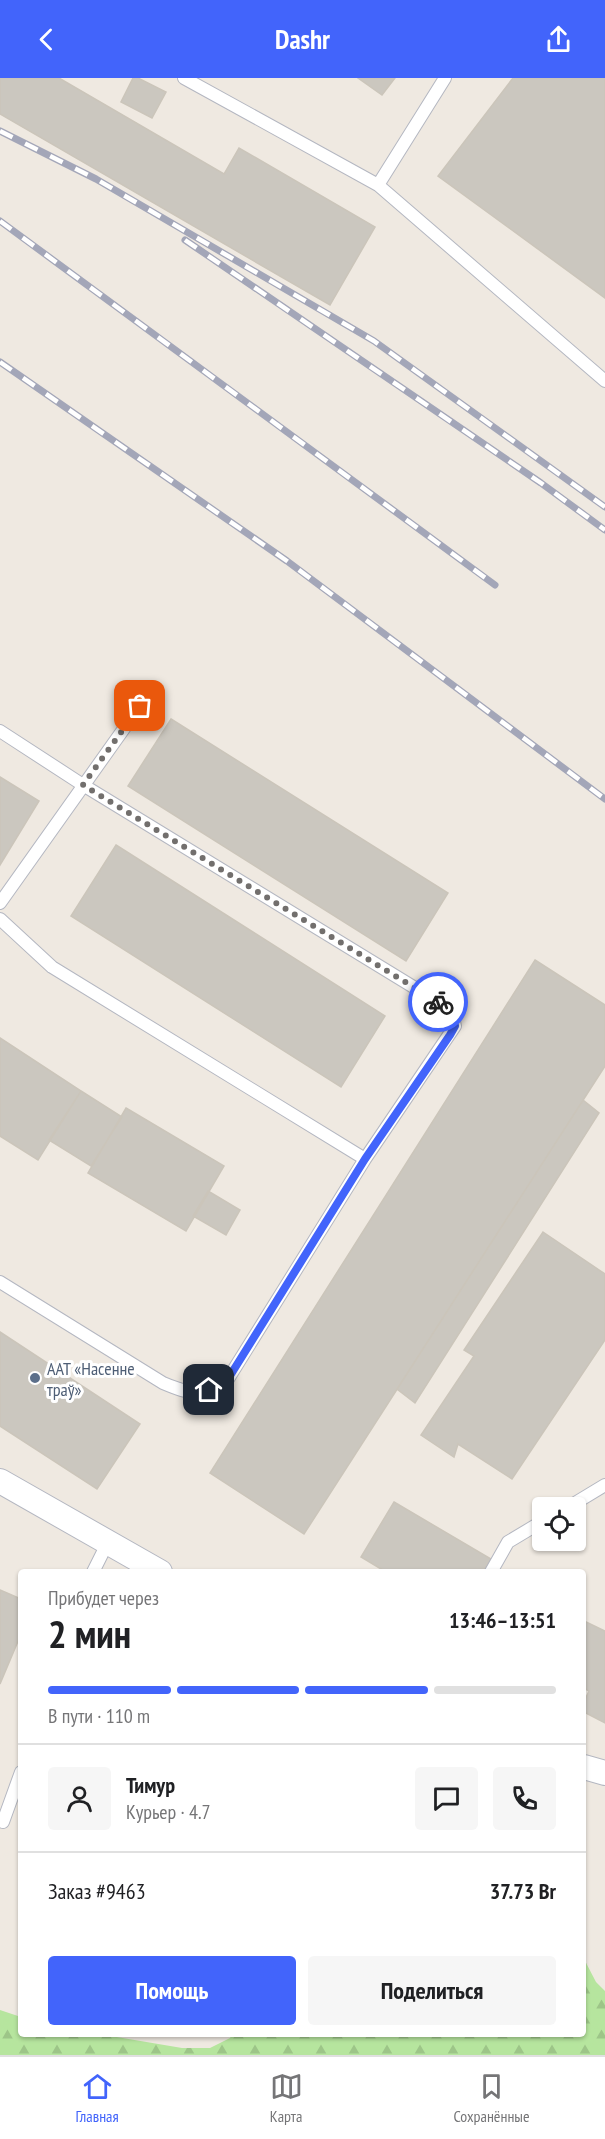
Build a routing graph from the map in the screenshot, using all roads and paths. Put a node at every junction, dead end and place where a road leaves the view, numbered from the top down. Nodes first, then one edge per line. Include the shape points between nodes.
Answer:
1 (184, 78) edge
2 (445, 78) edge
3 (378, 185) junction
4 (605, 381) edge
5 (140, 706) dead end
6 (0, 731) edge
7 (83, 785) junction
8 (0, 903) edge
9 (0, 919) edge
10 (365, 1159) junction
11 (0, 1282) edge
12 (0, 1480) edge
13 (605, 1485) edge
14 (585, 1497) edge
15 (532, 1528) edge
16 (108, 1542) junction
17 (94, 1569) edge
18 (155, 1569) edge
19 (493, 1569) edge
20 (586, 1768) edge
21 (605, 1773) edge
22 (18, 1780) edge
23 (3, 1822) dead end

1 - 3 lane
2 - 3 lane
3 - 4 lane
5 - 7 lane
6 - 7 lane
7 - 8 lane
7 - 10 lane via 452,1013 455,1026 450,1035
9 - 10 lane via 52,967
10 - 11 lane via 228,1379 209,1390 187,1393 163,1383
12 - 16 street
13 - 14 lane
15 - 19 lane via 508,1542
16 - 17 lane
16 - 18 street
20 - 21 street
22 - 23 lane

